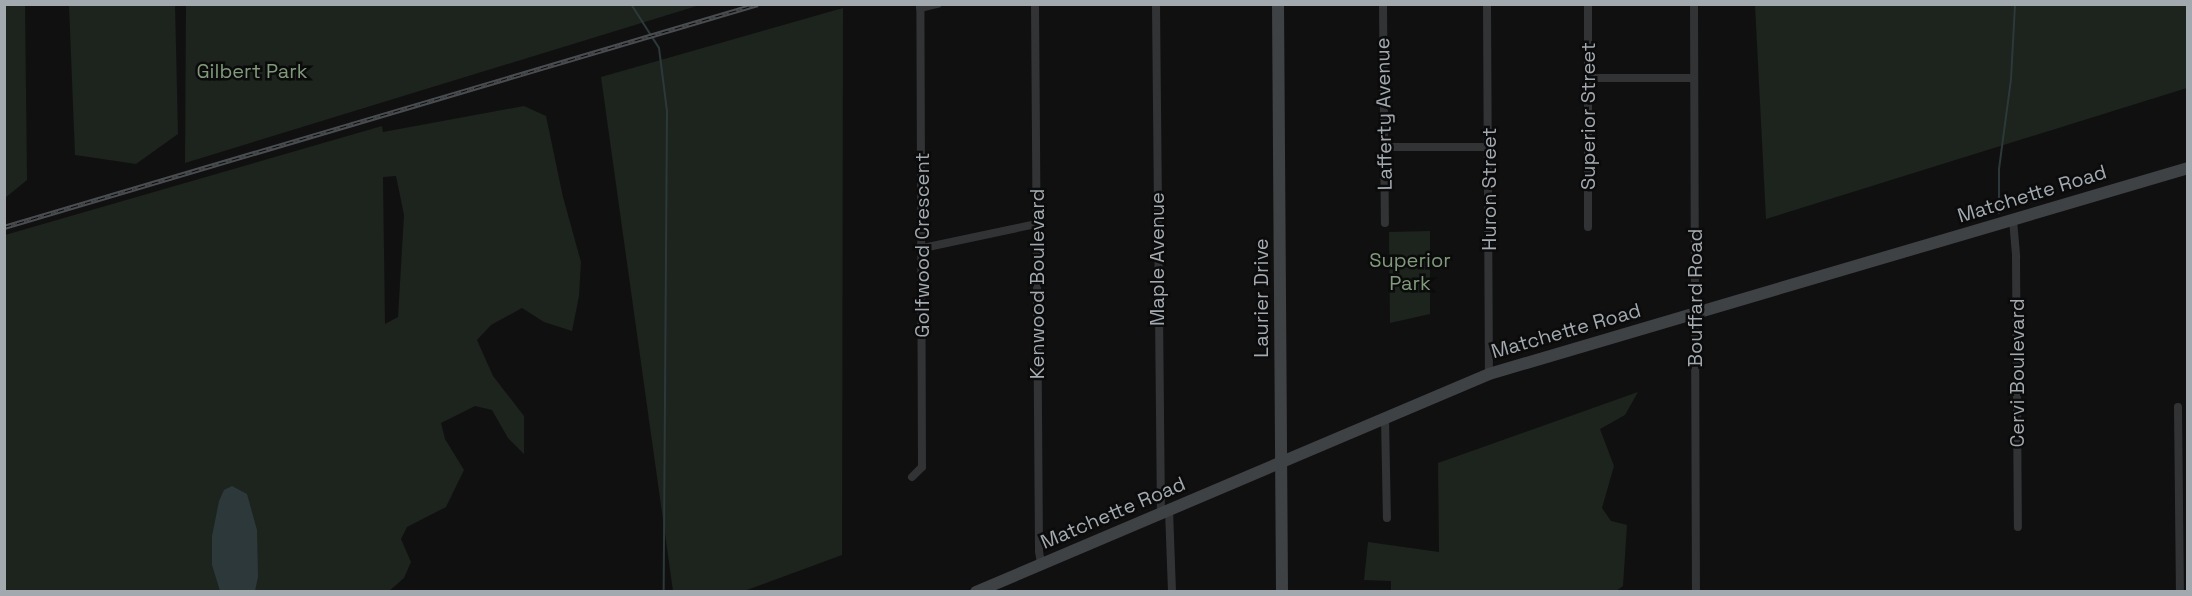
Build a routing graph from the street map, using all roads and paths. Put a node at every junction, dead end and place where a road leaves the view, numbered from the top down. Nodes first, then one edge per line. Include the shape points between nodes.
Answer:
1 (938, 4) edge
2 (1035, 4) edge
3 (1156, 4) edge
4 (1278, 4) edge
5 (1383, 4) edge
6 (1487, 4) edge
7 (1588, 4) edge
8 (1694, 4) edge
9 (1589, 78) junction
10 (1694, 78) junction
11 (1385, 147) junction
12 (1489, 147) junction
13 (2187, 168) edge
14 (2013, 220) junction
15 (1385, 223) dead end
16 (1036, 224) junction
17 (1588, 227) dead end
18 (922, 248) junction
19 (1695, 314) junction
20 (1489, 374) junction
21 (2178, 407) dead end
22 (1386, 418) junction
23 (1281, 464) junction
24 (912, 477) dead end
25 (1165, 512) junction
26 (1387, 518) dead end
27 (2018, 527) dead end
28 (1041, 564) junction
29 (976, 591) edge
30 (1172, 591) edge
31 (1282, 591) edge
32 (1696, 591) edge
33 (2180, 591) edge

1 - 18 street, Golfwood Crescent via 920,8
2 - 16 street, Kenwood Boulevard
3 - 25 street, Maple Avenue
4 - 23 street, Laurier Drive
5 - 11 street, Lafferty Avenue
6 - 12 street, Huron Street
7 - 9 street, Superior Street
8 - 10 street, Bouffard Road
9 - 10 street
9 - 17 street, Superior Street
10 - 19 street, Bouffard Road
11 - 12 street
11 - 15 street, Lafferty Avenue
12 - 20 street, Huron Street
13 - 14 street, Matchette Road
14 - 19 street, Matchette Road
14 - 27 street, Cervi Boulevard
16 - 18 street
16 - 28 street, Kenwood Boulevard
18 - 24 street, Golfwood Crescent via 922,467
19 - 20 street, Matchette Road
19 - 32 street, Bouffard Road
20 - 22 street, Matchette Road
21 - 33 street
22 - 23 street, Matchette Road
22 - 26 street
23 - 25 street, Matchette Road
23 - 31 street, Laurier Drive
25 - 28 street, Matchette Road
25 - 30 street, Maple Avenue
28 - 29 street, Matchette Road

